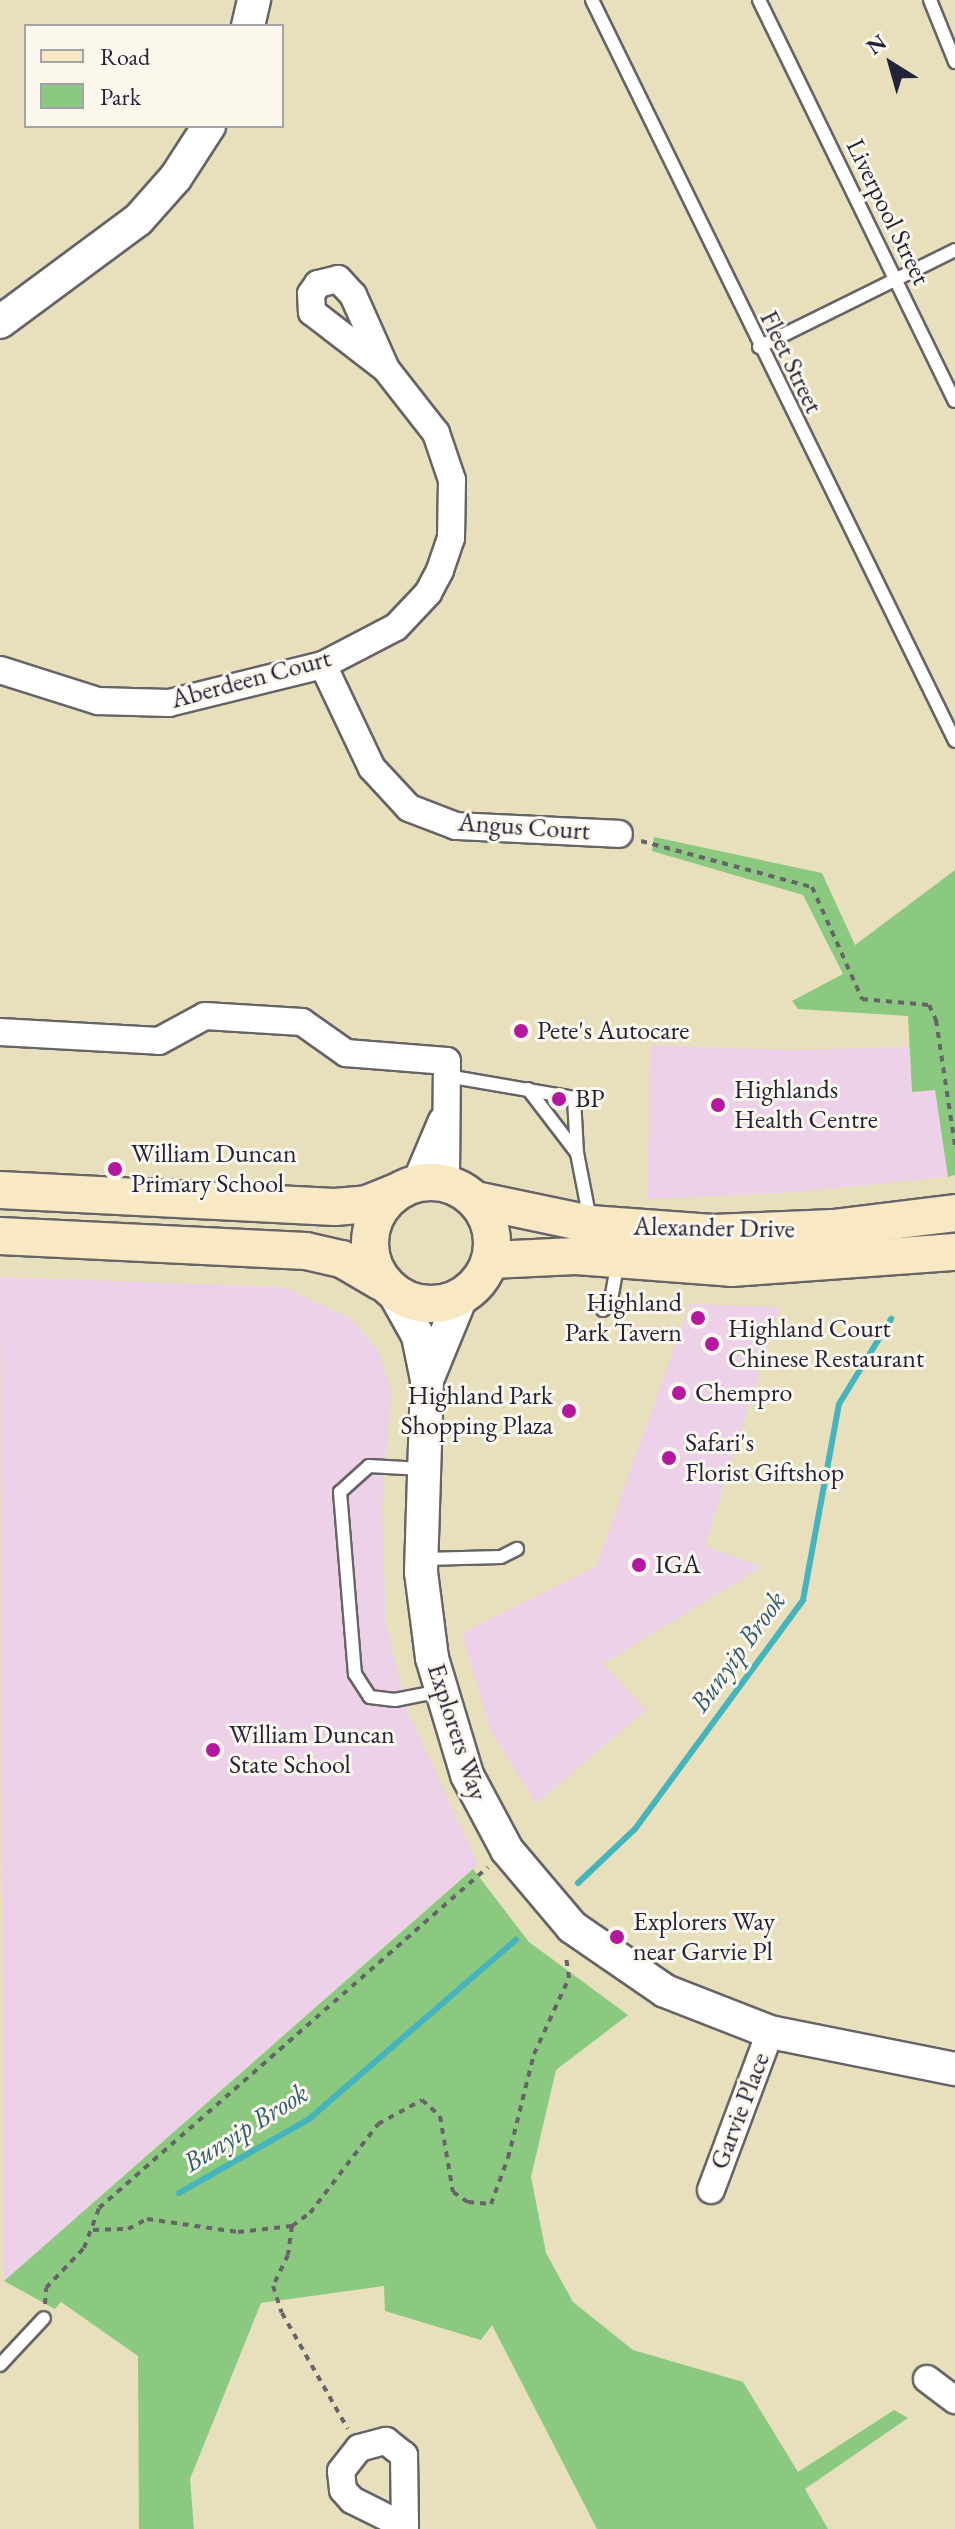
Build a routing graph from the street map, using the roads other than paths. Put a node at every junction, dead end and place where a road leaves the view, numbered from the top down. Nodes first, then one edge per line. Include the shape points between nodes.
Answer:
1 (254, 0) edge
2 (592, 0) edge
3 (759, 0) edge
4 (930, 0) edge
5 (248, 24) edge
6 (955, 62) edge
7 (208, 128) edge
8 (955, 250) edge
9 (896, 280) junction
10 (4, 311) edge
11 (759, 347) junction
12 (386, 369) dead end
13 (955, 401) edge
14 (323, 665) junction
15 (0, 670) edge
16 (955, 741) edge
17 (619, 834) road end
18 (0, 1032) edge
19 (447, 1076) junction
20 (528, 1089) junction
21 (577, 1153) junction
22 (0, 1190) edge
23 (433, 1190) junction
24 (955, 1213) edge
25 (590, 1224) junction
26 (0, 1236) edge
27 (955, 1252) edge
28 (618, 1259) junction
29 (491, 1260) junction
30 (388, 1287) junction
31 (461, 1297) junction
32 (603, 1310) dead end
33 (427, 1380) junction
34 (422, 1469) junction
35 (517, 1549) dead end
36 (421, 1559) junction
37 (441, 1691) junction
38 (770, 2032) junction
39 (955, 2069) edge
40 (711, 2190) dead end
41 (44, 2318) road end
42 (0, 2365) edge
43 (927, 2379) dead end
44 (955, 2400) edge
45 (404, 2527) edge

1 - 5 street
2 - 11 lane, Fleet Street
3 - 9 lane, Liverpool Street
4 - 6 lane
7 - 10 street via 176,177 138,220
8 - 9 lane
9 - 11 lane
9 - 13 lane, Liverpool Street
11 - 16 lane, Fleet Street
12 - 14 street, Aberdeen Court via 436,433 445,456 452,480 451,538 440,570 414,612
14 - 15 street, Aberdeen Court via 199,698 131,704 63,693
14 - 17 street, Angus Court via 372,768 409,808 456,826
18 - 19 street via 159,1041 205,1016 302,1022 346,1053 447,1061
19 - 20 lane
19 - 23 street
20 - 21 lane
20 - 21 lane via 574,1098
21 - 25 lane
22 - 23 main road via 335,1207
23 - 25 main road, Alexander Drive
23 - 29 main road via 491,1227
23 - 30 main road via 381,1207 370,1240 370,1261
24 - 25 main road, Alexander Drive via 885,1224 729,1232
26 - 30 main road via 306,1251 342,1259
27 - 28 main road, Alexander Drive via 731,1268
28 - 29 main road, Alexander Drive
28 - 32 lane via 611,1300
29 - 31 main road via 477,1284
30 - 31 main road via 420,1304
30 - 33 street, Explorers Way via 418,1336
31 - 33 street, Explorers Way
33 - 34 street, Explorers Way
34 - 36 street, Explorers Way
34 - 37 lane via 369,1466 354,1474 340,1492 355,1674 370,1697 395,1700
35 - 36 lane via 501,1557
36 - 37 street, Explorers Way
37 - 38 street, Explorers Way via 467,1775 494,1830 530,1881 581,1934 665,1991
38 - 39 street, Explorers Way
38 - 40 street, Garvie Place
41 - 42 lane
43 - 44 street
45 - 45 street via 404,2455 386,2441 359,2448 341,2471 343,2490

